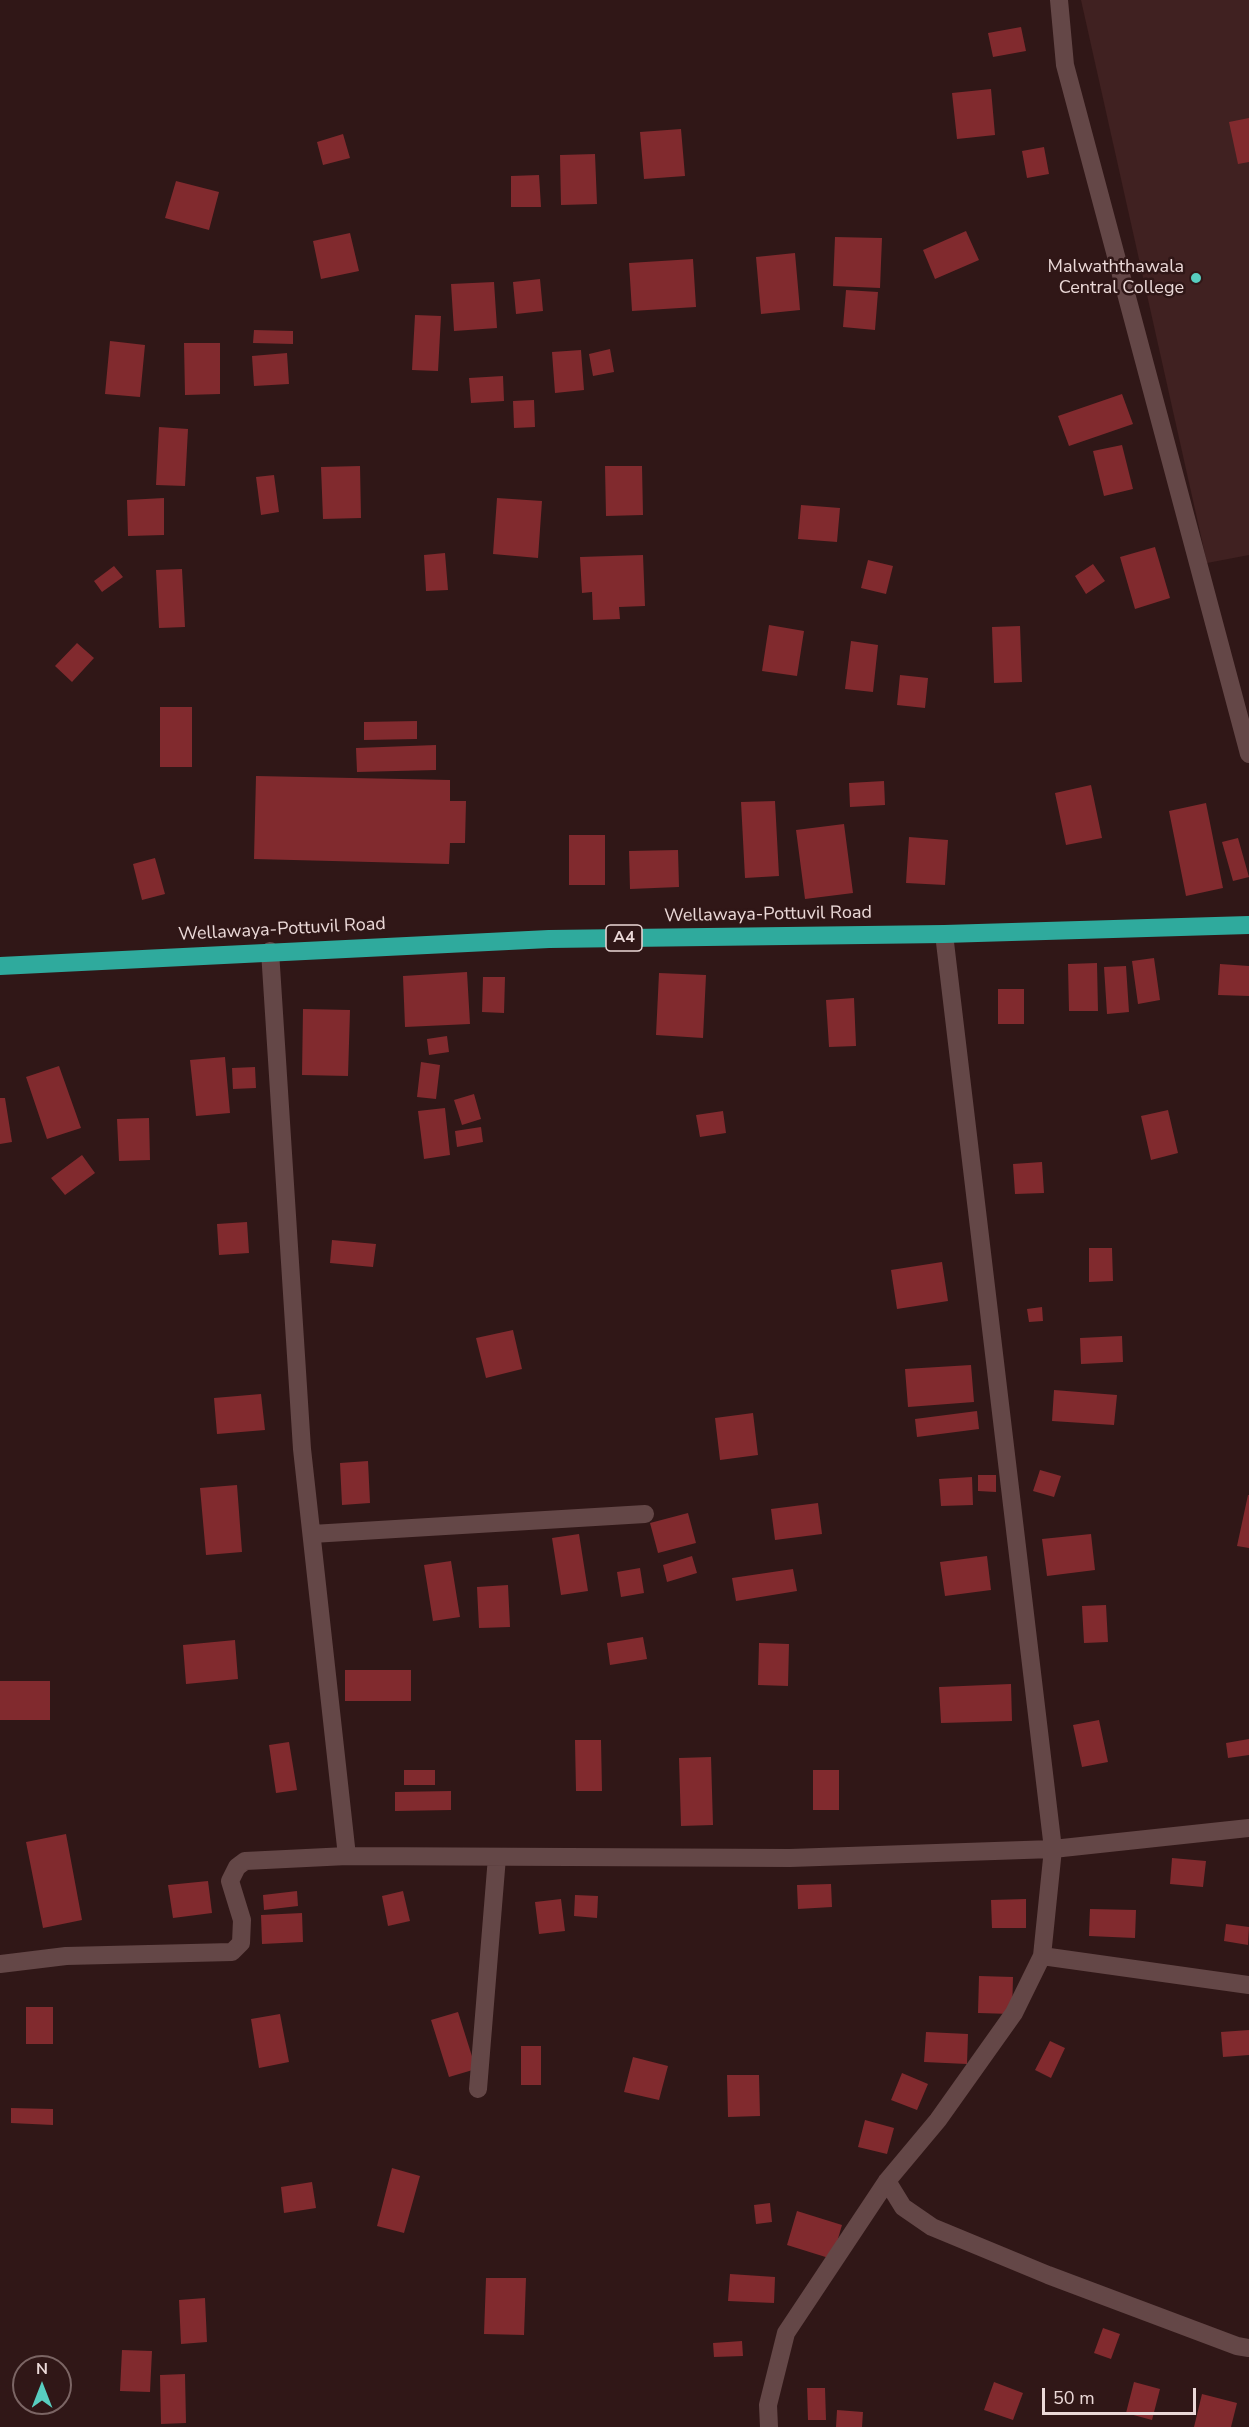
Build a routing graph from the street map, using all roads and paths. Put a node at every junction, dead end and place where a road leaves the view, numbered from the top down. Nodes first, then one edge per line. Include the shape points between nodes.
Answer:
1 (1059, 0) edge
2 (1249, 754) edge
3 (1249, 925) edge
4 (944, 934) junction
5 (270, 951) junction
6 (0, 966) edge
7 (645, 1514) dead end
8 (312, 1534) junction
9 (1249, 1828) edge
10 (1053, 1849) junction
11 (347, 1856) junction
12 (498, 1857) junction
13 (1042, 1956) junction
14 (0, 1964) edge
15 (1249, 1986) edge
16 (478, 2089) dead end
17 (887, 2181) junction
18 (1249, 2348) edge
19 (769, 2427) edge

1 - 2 street via 1065,65
3 - 4 highway, Wellawaya-Pottuvil Road / A4
4 - 5 highway, Wellawaya-Pottuvil Road / A4 via 549,939
4 - 10 street
5 - 6 highway, Wellawaya-Pottuvil Road / A4
5 - 8 street via 302,1449
7 - 8 street
8 - 11 street
9 - 10 street
10 - 12 street via 790,1858
10 - 13 street
11 - 12 street
11 - 14 street via 245,1861 237,1867 230,1881 242,1920 241,1943 232,1952 66,1956
12 - 16 street
13 - 15 street
13 - 17 street via 1014,2013 938,2120
17 - 18 street via 903,2207 932,2228
17 - 19 street via 786,2332 768,2404

